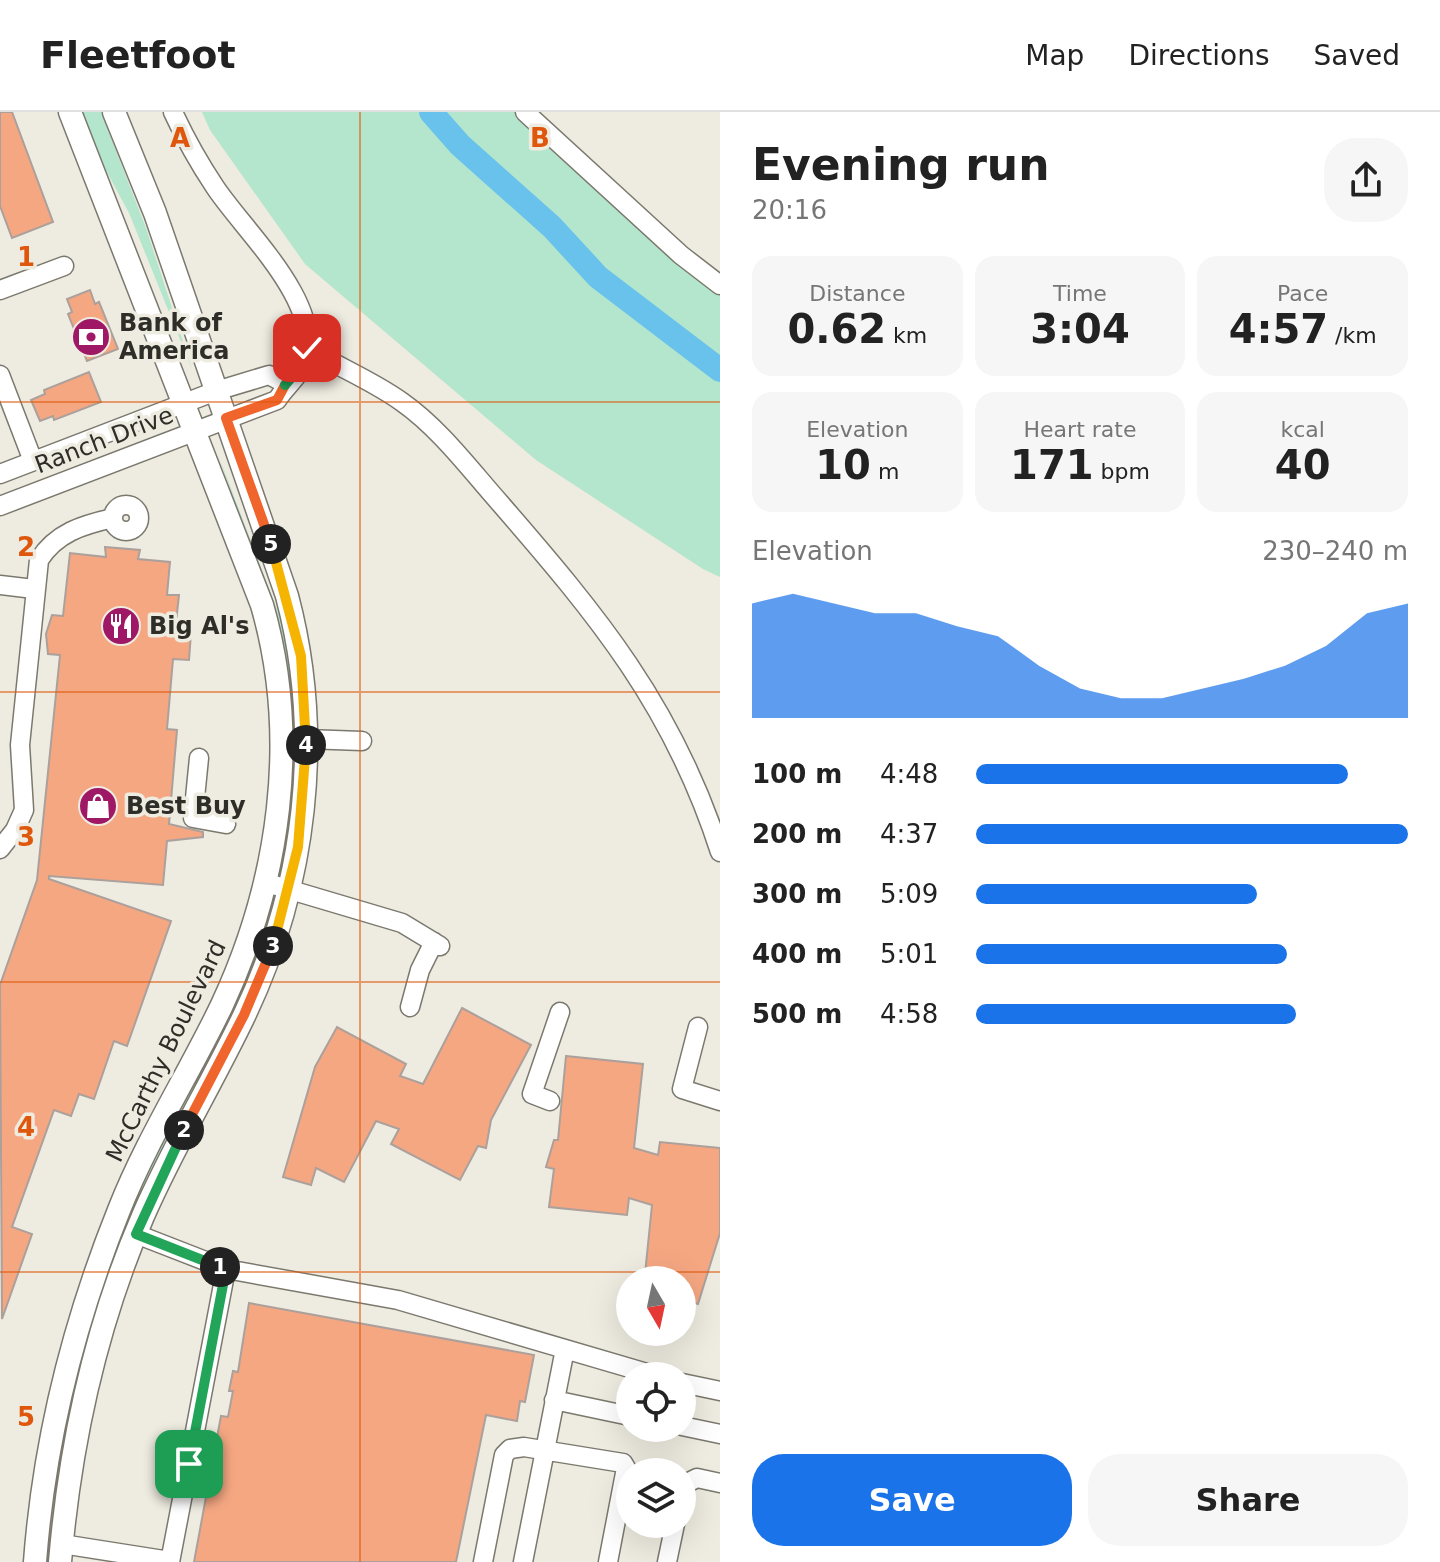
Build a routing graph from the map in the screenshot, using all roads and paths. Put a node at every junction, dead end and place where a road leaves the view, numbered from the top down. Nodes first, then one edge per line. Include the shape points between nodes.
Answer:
1 (70, 112) edge
2 (114, 112) edge
3 (173, 112) edge
4 (525, 112) edge
5 (64, 266) dead end
6 (720, 285) edge
7 (0, 290) edge
8 (307, 348) junction
9 (0, 375) edge
10 (286, 384) junction
11 (216, 391) junction
12 (186, 402) junction
13 (226, 418) junction
14 (196, 430) junction
15 (33, 461) junction
16 (0, 474) edge
17 (0, 506) edge
18 (113, 518) dead end
19 (0, 585) edge
20 (34, 589) junction
21 (306, 739) junction
22 (362, 741) dead end
23 (199, 758) dead end
24 (226, 824) dead end
25 (0, 849) edge
26 (720, 852) edge
27 (267, 883) junction
28 (289, 889) junction
29 (410, 1007) dead end
30 (560, 1012) dead end
31 (698, 1027) dead end
32 (550, 1101) dead end
33 (720, 1101) edge
34 (136, 1234) junction
35 (226, 1269) junction
36 (565, 1349) junction
37 (616, 1364) edge
38 (696, 1386) edge
39 (720, 1391) edge
40 (554, 1400) junction
41 (616, 1413) edge
42 (696, 1429) edge
43 (720, 1434) edge
44 (544, 1448) junction
45 (696, 1478) edge
46 (720, 1483) edge
47 (672, 1538) edge
48 (61, 1553) edge
49 (35, 1562) edge
50 (170, 1562) edge
51 (483, 1562) edge
52 (523, 1562) edge
53 (608, 1562) edge
54 (667, 1562) edge

1 - 12 main road, McCarthy Boulevard
2 - 11 main road, McCarthy Boulevard
3 - 8 street via 215,187 297,296
4 - 6 street
5 - 7 street
8 - 10 street, Ranch Drive via 305,362
8 - 26 street via 403,402 454,451 573,588 646,686 704,803
9 - 15 street
10 - 11 street, Ranch Drive via 269,375
10 - 13 street, Ranch Drive via 277,400
11 - 12 street, Ranch Drive
11 - 13 main road, McCarthy Boulevard
12 - 14 main road, McCarthy Boulevard
12 - 15 street, Ranch Drive
13 - 14 street, Ranch Drive
13 - 21 main road, McCarthy Boulevard via 295,626
14 - 17 street, Ranch Drive
14 - 27 main road, McCarthy Boulevard via 249,565 276,660 281,761
15 - 16 street, Ranch Drive
18 - 20 street via 52,540 39,560
19 - 20 street
20 - 25 street via 20,745 24,810
21 - 22 street
21 - 28 main road, McCarthy Boulevard via 304,804
23 - 24 street via 193,818
27 - 28 street
27 - 49 main road, McCarthy Boulevard via 240,965 138,1167 89,1291 55,1418
28 - 29 street via 402,923 437,944 420,970
28 - 34 main road, McCarthy Boulevard via 278,933 244,1015
30 - 32 street via 532,1094
31 - 33 street via 682,1089
34 - 35 street
34 - 48 main road, McCarthy Boulevard via 89,1379
35 - 36 street via 398,1300
35 - 50 street
36 - 37 street
36 - 40 street
38 - 39 street
40 - 41 street
40 - 44 street
42 - 43 street
44 - 51 street via 510,1449 504,1455
44 - 52 street
44 - 53 street via 623,1463 626,1468
45 - 46 street
47 - 54 street
48 - 50 street

